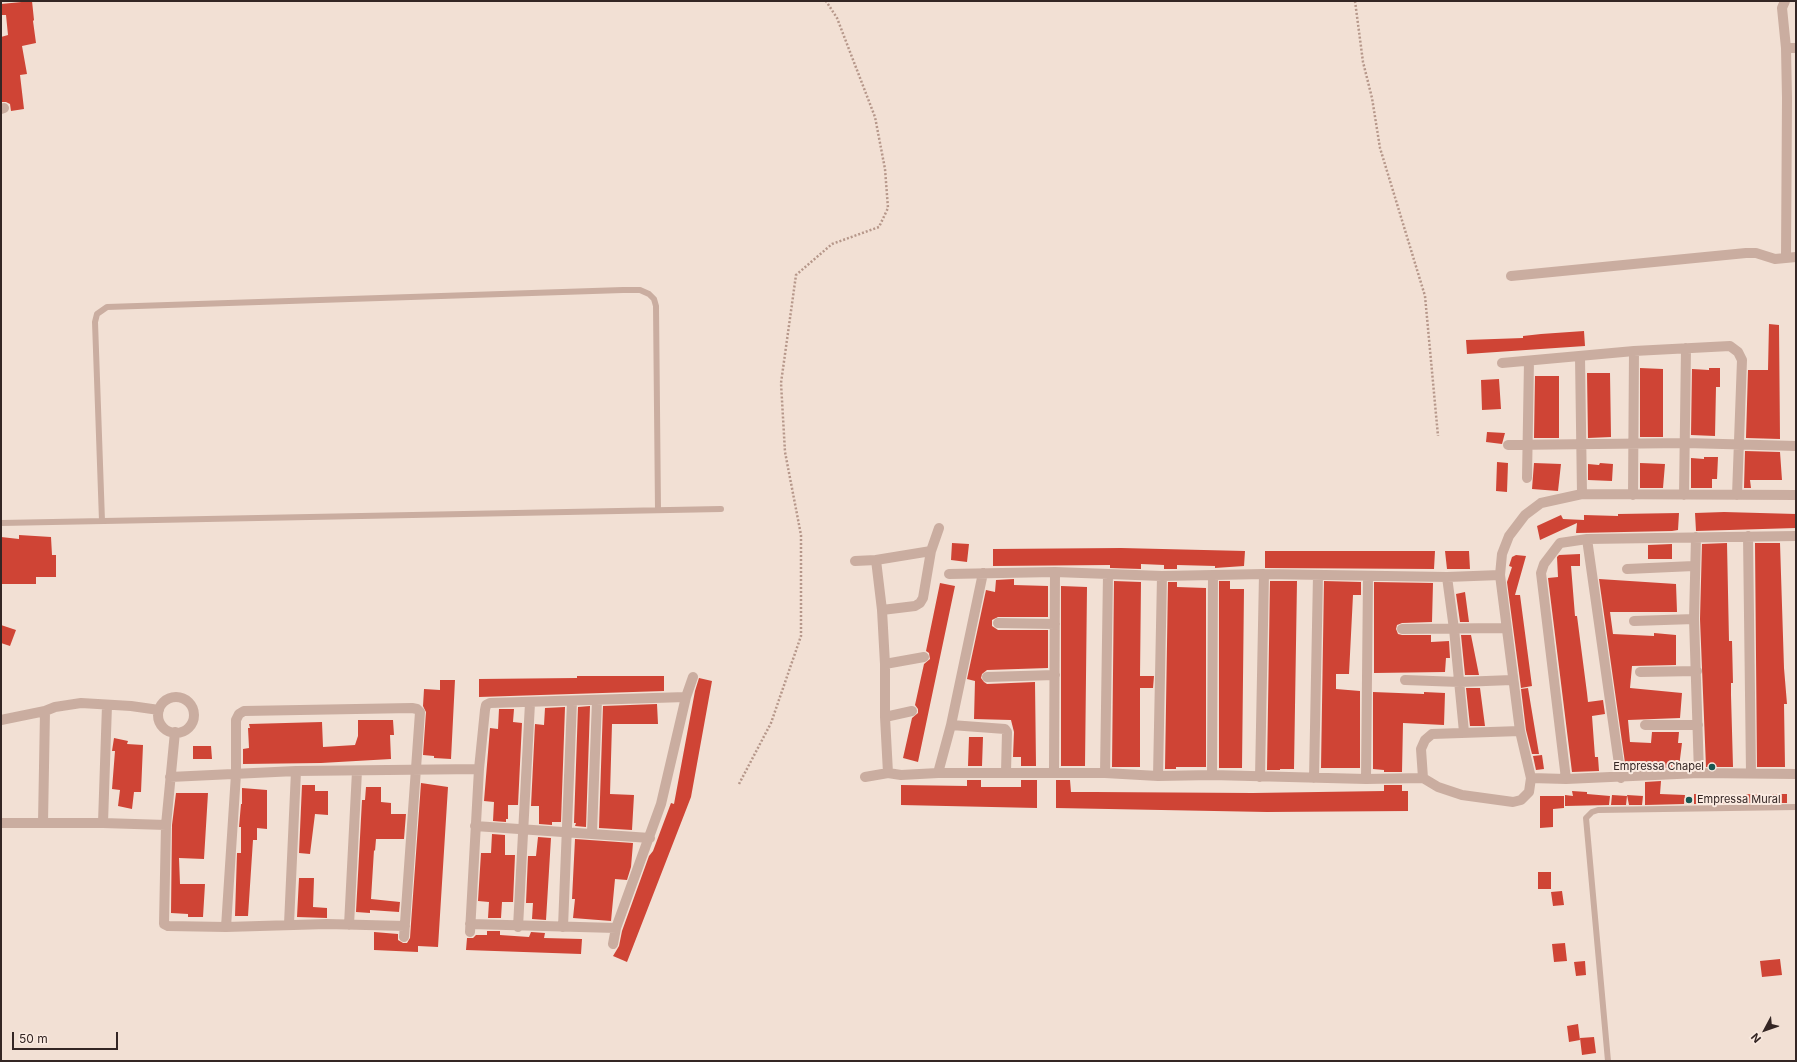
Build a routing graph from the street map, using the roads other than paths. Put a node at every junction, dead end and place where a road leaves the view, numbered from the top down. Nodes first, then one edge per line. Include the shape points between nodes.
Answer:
1 (1785, 1) edge
2 (1791, 48) edge
3 (1791, 98) edge
4 (1796, 151) edge
5 (1785, 152) junction
6 (1791, 202) edge
7 (1786, 257) junction
8 (1796, 257) edge
9 (1512, 276) dead end
10 (1686, 348) junction
11 (1634, 351) junction
12 (1580, 357) junction
13 (1529, 361) junction
14 (1502, 363) dead end
15 (1686, 443) junction
16 (1738, 443) junction
17 (1508, 445) dead end
18 (1633, 445) junction
19 (1528, 446) junction
20 (1581, 446) junction
21 (1796, 446) edge
22 (1527, 478) dead end
23 (1582, 494) junction
24 (1633, 495) junction
25 (1684, 495) junction
26 (1737, 495) junction
27 (1796, 495) edge
28 (721, 509) dead end
29 (658, 510) junction
30 (102, 521) junction
31 (1, 523) edge
32 (938, 528) dead end
33 (1748, 536) junction
34 (1796, 536) edge
35 (1696, 537) junction
36 (1587, 539) junction
37 (931, 551) junction
38 (876, 560) junction
39 (855, 561) dead end
40 (1694, 566) junction
41 (1627, 569) dead end
42 (1055, 572) junction
43 (983, 573) junction
44 (948, 574) dead end
45 (1108, 574) junction
46 (1264, 574) junction
47 (1213, 575) junction
48 (1318, 575) junction
49 (1500, 575) junction
50 (1162, 576) junction
51 (1368, 576) junction
52 (1447, 577) junction
53 (882, 610) junction
54 (1694, 620) junction
55 (1634, 621) dead end
56 (998, 623) dead end
57 (1055, 624) junction
58 (1506, 628) junction
59 (1402, 629) dead end
60 (1454, 629) junction
61 (924, 657) dead end
62 (885, 664) junction
63 (1697, 671) junction
64 (1640, 672) dead end
65 (1055, 675) junction
66 (987, 676) dead end
67 (693, 677) dead end
68 (1405, 680) dead end
69 (1512, 680) junction
70 (1460, 682) junction
71 (686, 697) junction
72 (597, 700) junction
73 (572, 701) junction
74 (530, 703) junction
75 (107, 704) junction
76 (159, 710) junction
77 (912, 711) dead end
78 (45, 712) junction
79 (885, 717) junction
80 (1, 720) edge
81 (951, 724) junction
82 (1645, 725) dead end
83 (1698, 725) junction
84 (1520, 730) junction
85 (175, 732) junction
86 (1464, 732) junction
87 (479, 769) junction
88 (417, 770) junction
89 (296, 771) junction
90 (357, 771) junction
91 (1006, 772) junction
92 (888, 773) junction
93 (938, 773) junction
94 (1054, 773) junction
95 (1105, 773) junction
96 (1699, 773) junction
97 (1752, 773) junction
98 (236, 774) junction
99 (1796, 774) edge
100 (1212, 775) junction
101 (1158, 776) junction
102 (170, 777) junction
103 (865, 777) dead end
104 (1260, 777) junction
105 (1314, 778) junction
106 (1423, 778) junction
107 (1531, 778) junction
108 (1621, 778) junction
109 (1366, 779) junction
110 (1566, 779) junction
111 (1796, 808) edge
112 (1, 823) edge
113 (43, 823) junction
114 (103, 823) junction
115 (166, 825) junction
116 (475, 826) junction
117 (523, 829) junction
118 (567, 832) junction
119 (592, 833) junction
120 (650, 838) junction
121 (289, 924) junction
122 (348, 925) junction
123 (405, 926) junction
124 (518, 926) junction
125 (226, 927) junction
126 (563, 927) junction
127 (616, 928) junction
128 (404, 937) dead end
129 (613, 944) dead end
130 (1608, 1061) edge

1 - 2 street via 1782,8
2 - 3 street
3 - 5 street
4 - 5 street
5 - 6 street
6 - 7 street
7 - 8 street
7 - 9 street via 1774,259 1756,253 1746,253
10 - 11 street
10 - 15 street
10 - 16 street via 1730,346 1738,352 1742,360
11 - 12 street
11 - 18 street
12 - 13 street
12 - 20 street
13 - 14 street
13 - 19 street
15 - 16 street
15 - 18 street
15 - 25 street
16 - 21 street
16 - 26 street
17 - 19 street
18 - 20 street
18 - 24 street
19 - 20 street
19 - 22 street
20 - 23 street
23 - 24 street
23 - 49 street via 1541,503 1525,514 1510,536 1502,554
24 - 25 street
25 - 26 street
26 - 27 street
28 - 29 lane
29 - 30 lane
29 - 30 lane via 656,306 649,294 640,290 623,290 102,309 97,314 95,322
30 - 31 lane
32 - 37 street
33 - 34 street
33 - 35 street
33 - 97 street
35 - 36 street
35 - 40 street
36 - 108 street
36 - 110 street via 1560,543 1544,564 1541,573
37 - 38 street
37 - 53 street via 920,603 915,606
38 - 39 street
38 - 53 street
40 - 41 street
40 - 54 street
42 - 43 street
42 - 45 street
42 - 57 street
43 - 44 street
43 - 81 street
45 - 50 street
45 - 95 street
46 - 47 street
46 - 48 street
46 - 104 street
47 - 50 street
47 - 100 street
48 - 51 street
48 - 105 street
49 - 52 street
49 - 58 street
50 - 101 street
51 - 52 street
51 - 109 street
52 - 60 street
53 - 62 street
54 - 55 street
54 - 63 street
56 - 57 street
57 - 65 street
58 - 60 street
58 - 69 street
59 - 60 street
60 - 70 street
61 - 62 street
62 - 79 street
63 - 64 street
63 - 83 street
65 - 66 street
65 - 94 street
67 - 71 street
68 - 70 street
69 - 70 street
69 - 84 street
70 - 86 street
71 - 72 street
71 - 120 street via 661,804
72 - 73 street
72 - 119 street
73 - 74 street
73 - 118 street
74 - 87 street via 490,703 486,706
74 - 117 street
75 - 76 street
75 - 78 street via 70,704
75 - 114 street
76 - 85 street via 161,726
76 - 85 street via 159,706 166,699 176,696 186,700 192,708 193,718 189,727
77 - 79 street
78 - 80 street
78 - 113 street
79 - 92 street
81 - 91 street via 1005,729
81 - 93 street
82 - 83 street
83 - 96 street
84 - 86 street
84 - 107 street
85 - 102 street
86 - 106 street via 1432,734 1425,740 1421,749
87 - 88 street
87 - 116 street
88 - 90 street
88 - 98 street via 420,712 417,709 252,711 239,714 236,720
88 - 123 street
89 - 90 street
89 - 98 street
89 - 121 street
90 - 122 street
91 - 93 street
91 - 94 street
92 - 93 street
92 - 103 street
94 - 95 street
95 - 101 street
96 - 97 street
96 - 108 street
97 - 99 street
98 - 102 street
98 - 125 street
100 - 101 street
100 - 104 street
102 - 115 street
104 - 105 street
105 - 109 street
106 - 107 street via 1438,787 1462,795 1513,802 1521,800 1529,792
106 - 109 street
107 - 110 street
108 - 110 street
111 - 130 lane via 1598,810 1586,818
112 - 113 street
113 - 114 street
114 - 115 street
115 - 125 street via 164,924
116 - 117 street
116 - 124 street via 470,928
117 - 118 street
117 - 124 street
118 - 119 street
118 - 126 street
119 - 120 street
120 - 127 street
121 - 122 street
121 - 125 street
122 - 123 street
123 - 128 street
124 - 126 street
126 - 127 street
127 - 129 street

